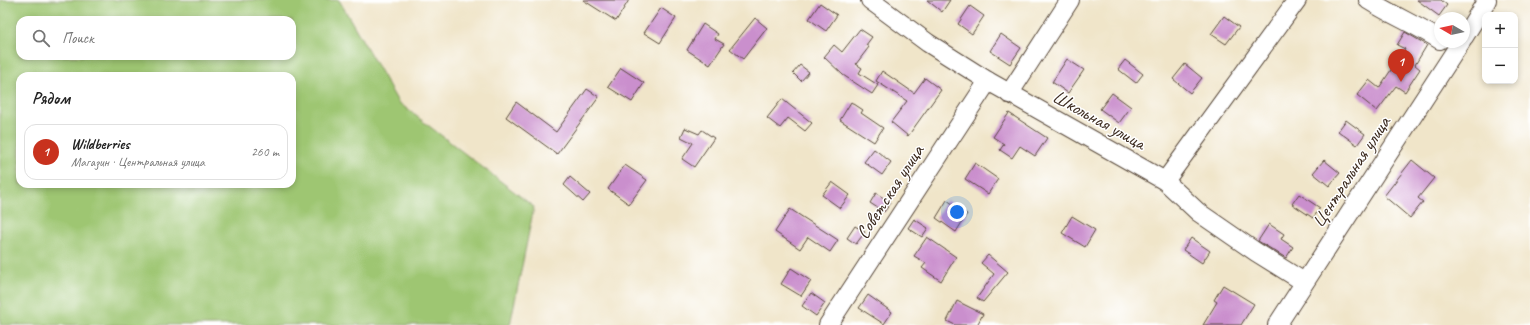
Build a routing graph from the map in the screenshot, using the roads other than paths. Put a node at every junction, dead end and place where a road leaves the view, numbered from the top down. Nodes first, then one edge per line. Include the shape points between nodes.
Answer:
1 (870, 0) edge
2 (1070, 0) edge
3 (1297, 0) edge
4 (1368, 0) edge
5 (1487, 0) edge
6 (1470, 24) edge
7 (1434, 36) edge
8 (1453, 48) edge
9 (988, 81) junction
10 (1009, 94) junction
11 (1165, 181) junction
12 (1304, 282) junction
13 (828, 325) edge
14 (1277, 325) edge

1 - 9 street, Школьная улица
2 - 10 street
3 - 11 street
4 - 7 street
5 - 6 street, Центральная улица
8 - 12 street, Центральная улица
9 - 10 street, Школьная улица
9 - 13 street, Советская улица
10 - 11 street, Школьная улица
11 - 12 street, Школьная улица via 1198,212
12 - 14 street, Центральная улица

